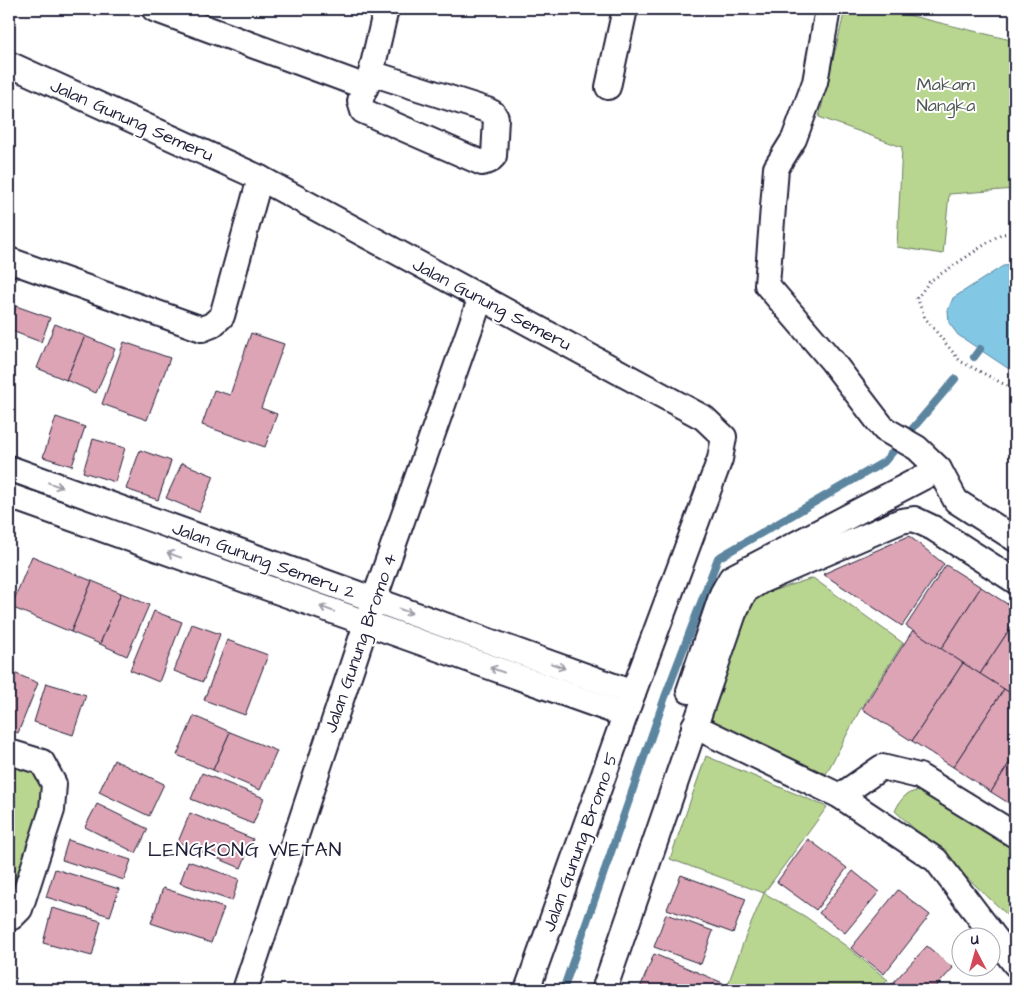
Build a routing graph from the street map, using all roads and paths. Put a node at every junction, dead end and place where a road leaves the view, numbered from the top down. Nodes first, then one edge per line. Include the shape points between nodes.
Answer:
1 (386, 9) edge
2 (625, 9) edge
3 (828, 9) edge
4 (161, 10) edge
5 (9, 64) edge
6 (368, 80) junction
7 (608, 87) dead end
8 (260, 178) junction
9 (1015, 233) edge
10 (9, 260) edge
11 (481, 297) junction
12 (1015, 390) edge
13 (9, 468) edge
14 (939, 469) junction
15 (9, 496) edge
16 (1015, 539) edge
17 (1015, 581) edge
18 (374, 600) junction
19 (367, 623) junction
20 (633, 693) junction
21 (625, 715) junction
22 (694, 726) junction
23 (9, 752) edge
24 (840, 796) junction
25 (1015, 835) edge
26 (9, 917) edge
27 (1015, 964) edge
28 (245, 990) edge
29 (527, 990) edge
30 (588, 990) edge
31 (604, 990) edge

1 - 6 street
2 - 7 street
3 - 14 street via 816,82 794,139 776,168 767,285 832,361 884,429 918,448
4 - 6 street
5 - 8 street, Jalan Gunung Semeru
6 - 6 street via 493,113 496,118 494,156 482,163 362,111 360,101
8 - 10 street via 222,316 202,329
8 - 11 street, Jalan Gunung Semeru
9 - 12 path via 1001,234 930,281 917,298 925,318 960,361
11 - 18 street, Jalan Gunung Bromo 4
11 - 20 street, Jalan Gunung Semeru via 704,418 724,437 720,459
13 -> 18 street, Jalan Gunung Semeru 2
14 - 16 street via 956,501
14 - 30 street via 731,578 722,594
19 -> 15 street, Jalan Gunung Semeru 2
17 - 22 street via 914,519 901,521 761,581 745,591 734,613
18 - 19 street, Jalan Gunung Bromo 4
18 -> 20 street, Jalan Gunung Semeru 2
21 -> 19 street, Jalan Gunung Semeru 2
19 - 28 street, Jalan Gunung Bromo 4
20 - 21 street, Jalan Gunung Bromo 5
21 - 29 street, Jalan Gunung Bromo 5
22 - 24 street
22 - 31 street
23 - 26 street via 42,762 54,784 52,810 20,909
24 - 25 street via 882,767 919,776
24 - 27 street via 936,860

